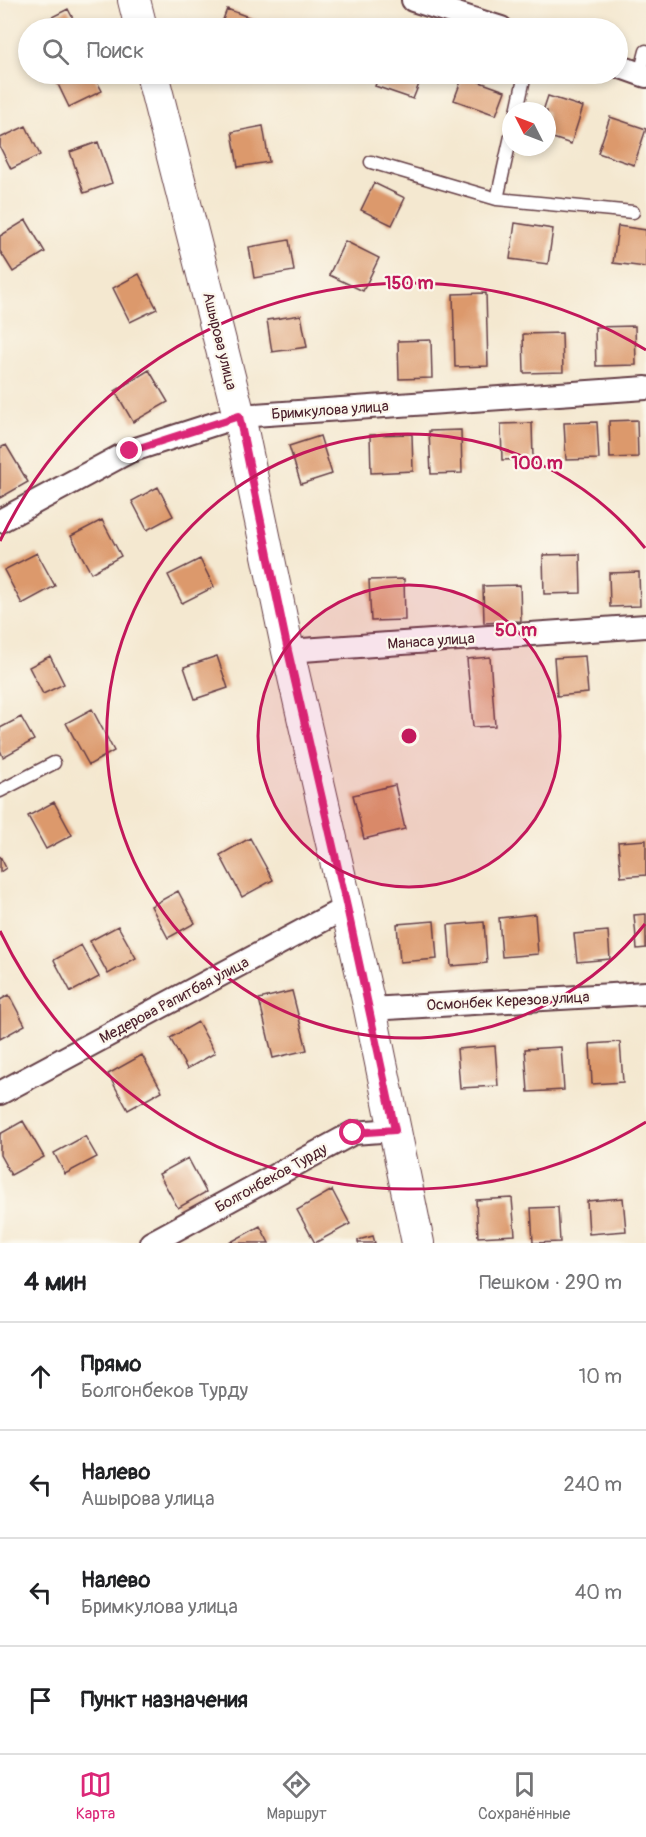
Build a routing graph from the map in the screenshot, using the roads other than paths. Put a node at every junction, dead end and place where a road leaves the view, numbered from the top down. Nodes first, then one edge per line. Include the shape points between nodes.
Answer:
1 (134, 0) edge
2 (413, 0) edge
3 (458, 7) edge
4 (138, 18) edge
5 (481, 18) edge
6 (646, 51) edge
7 (628, 70) edge
8 (643, 75) edge
9 (155, 84) edge
10 (523, 84) edge
11 (519, 102) edge
12 (507, 156) edge
13 (371, 162) dead end
14 (497, 199) junction
15 (633, 212) dead end
16 (646, 388) edge
17 (239, 416) junction
18 (0, 521) edge
19 (646, 626) edge
20 (288, 651) junction
21 (54, 763) dead end
22 (0, 791) edge
23 (347, 907) junction
24 (646, 993) edge
25 (370, 1009) junction
26 (0, 1093) edge
27 (395, 1130) junction
28 (151, 1243) edge
29 (418, 1243) edge

1 - 4 street
2 - 3 street
3 - 5 street
6 - 8 lane
7 - 8 street
9 - 17 street, Ашырова улица
10 - 11 lane
12 - 14 lane
13 - 14 lane
14 - 15 lane
16 - 17 street, Бримкулова улица
17 - 18 street, Бримкулова улица via 130,451
17 - 20 street, Ашырова улица
19 - 20 street, Манаса улица
20 - 23 street, Ашырова улица
21 - 22 lane
23 - 25 street, Ашырова улица
23 - 26 street, Медерова Рапитбая улица
24 - 25 street, Осмонбек Керезов улица
25 - 27 street, Ашырова улица
27 - 28 street, Болгонбеков Турду via 353,1133
27 - 29 street, Ашырова улица

